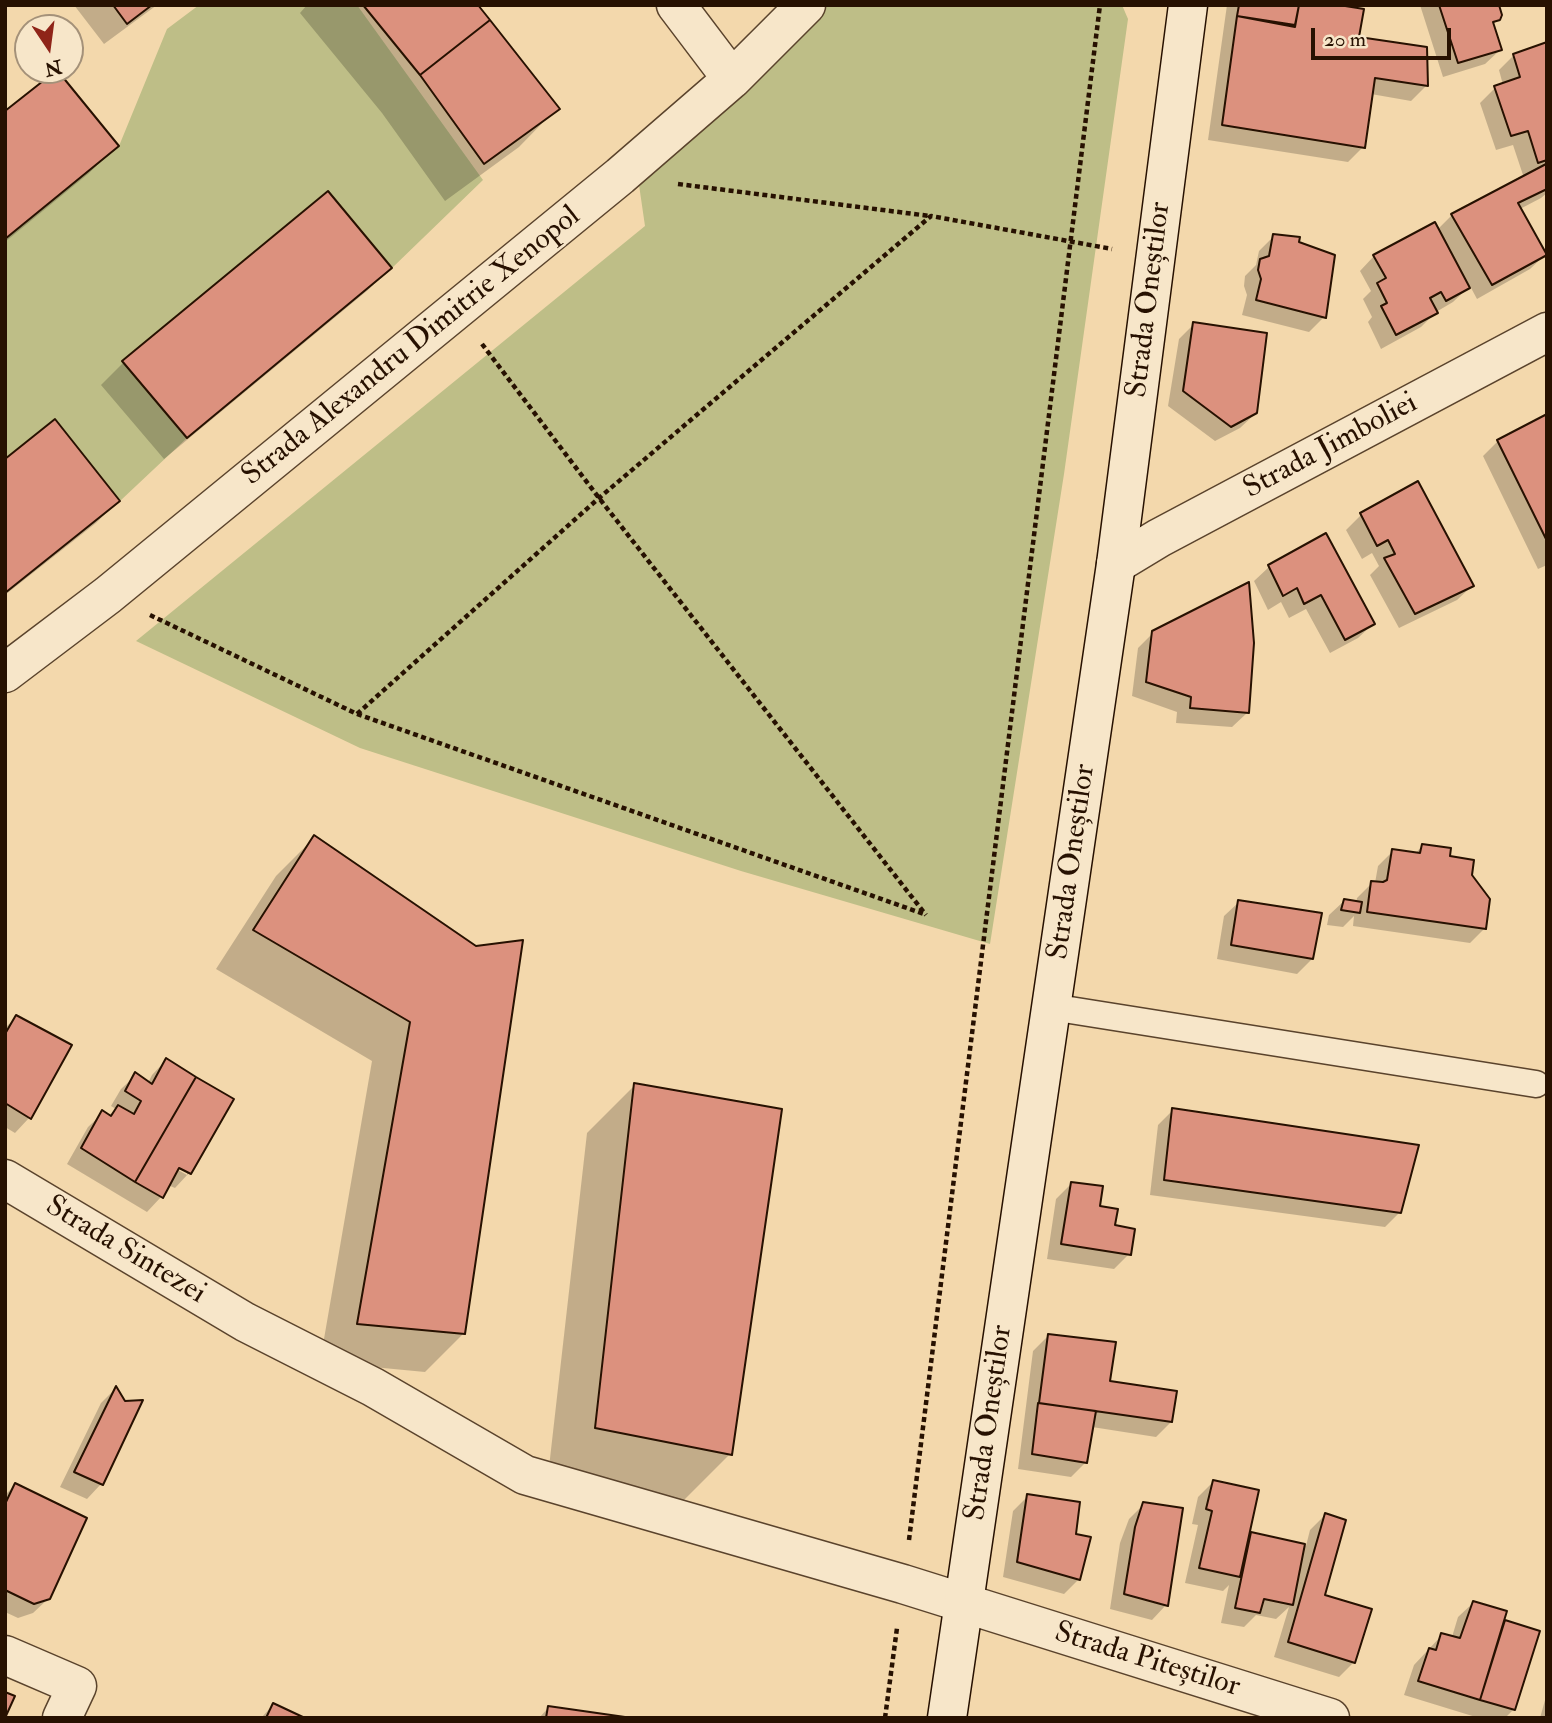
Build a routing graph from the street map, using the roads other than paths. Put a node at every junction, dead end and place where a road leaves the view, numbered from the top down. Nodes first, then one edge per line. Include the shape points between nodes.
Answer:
1 (676, 5) edge
2 (806, 5) edge
3 (1188, 5) edge
4 (732, 79) junction
5 (1547, 332) edge
6 (1116, 564) junction
7 (5, 673) edge
8 (1051, 1007) junction
9 (1536, 1084) dead end
10 (5, 1179) edge
11 (904, 1584) joint
12 (964, 1602) junction
13 (5, 1655) edge
14 (70, 1702) edge
15 (947, 1718) edge
16 (1330, 1718) edge

1 - 4 street
2 - 4 street, Strada Alexandru Dimitrie Xenopol
3 - 6 street, Strada Oneștilor
4 - 7 street, Strada Alexandru Dimitrie Xenopol via 457,311 108,595
5 - 6 street, Strada Jimboliei
6 - 8 street, Strada Oneștilor
8 - 9 lane
8 - 12 street, Strada Oneștilor
10 - 11 street, Strada Sintezei via 245,1322 373,1387 525,1475
11 - 12 street, Strada Piteștilor
12 - 15 street, Strada Oneștilor
12 - 16 street, Strada Piteștilor
13 - 14 street

